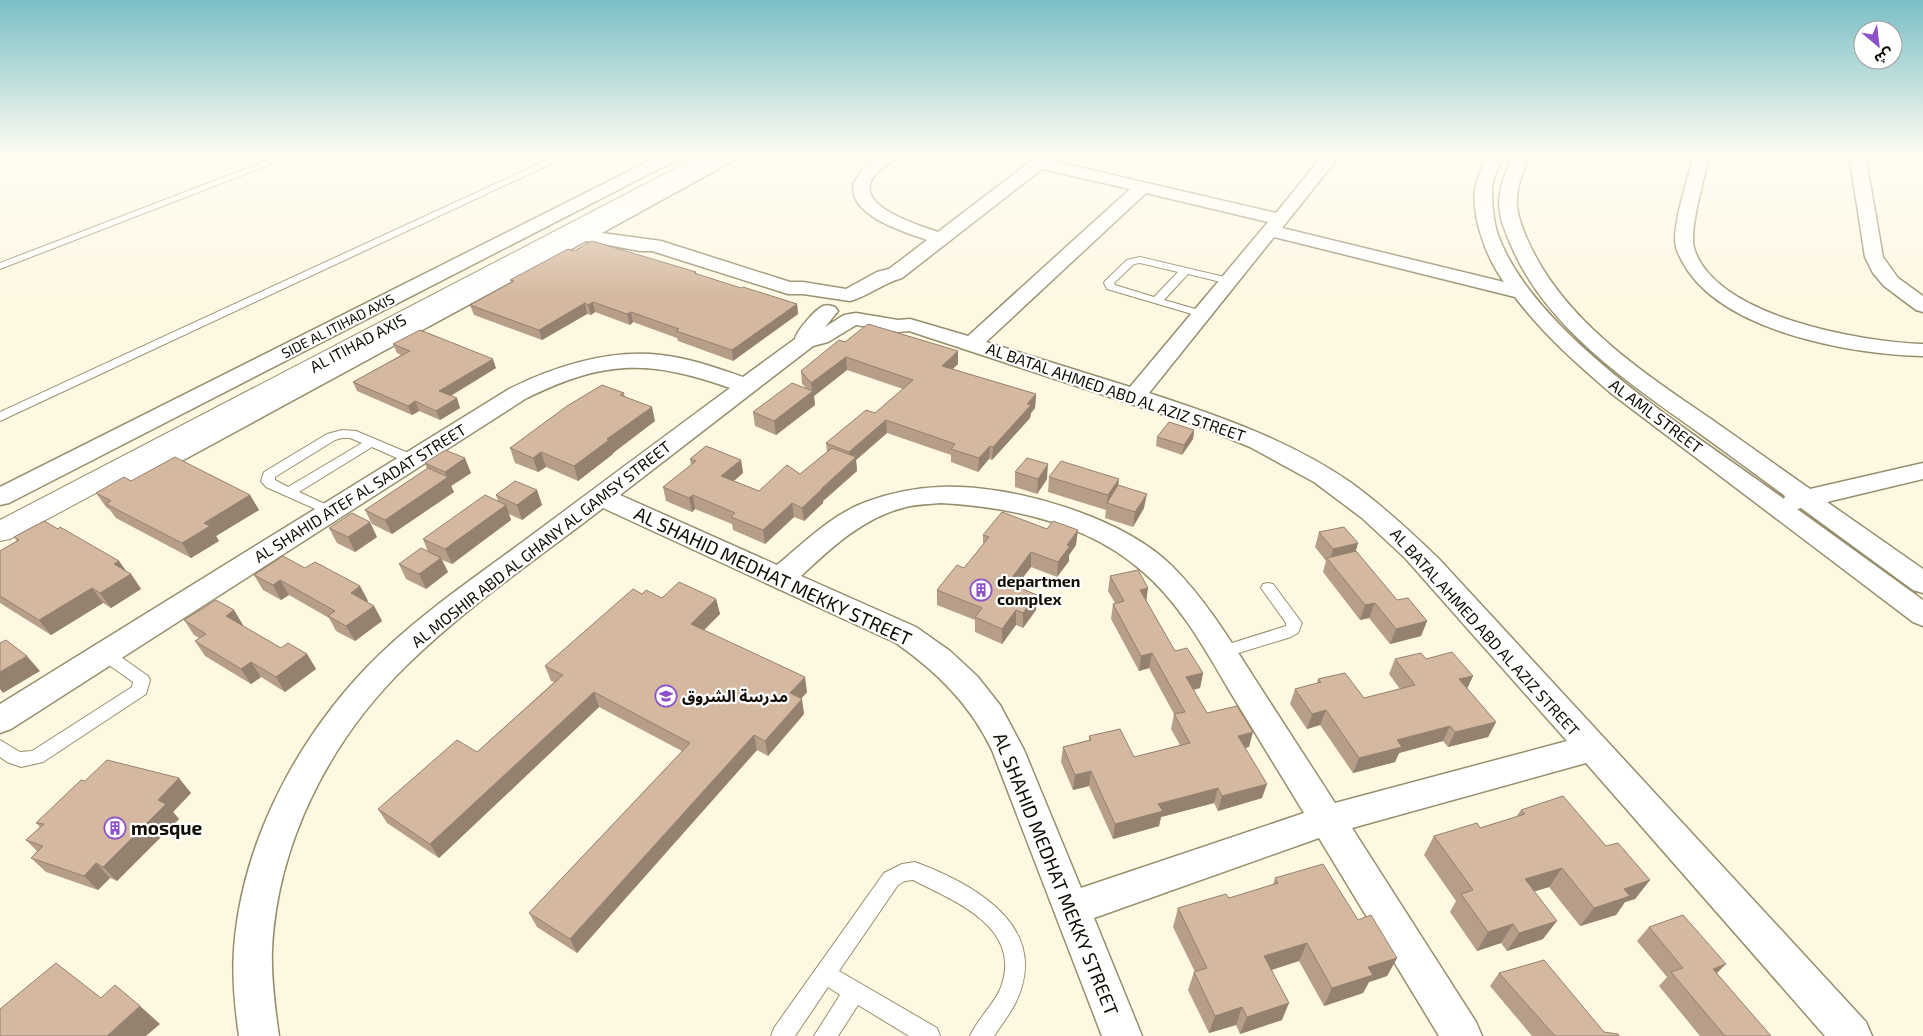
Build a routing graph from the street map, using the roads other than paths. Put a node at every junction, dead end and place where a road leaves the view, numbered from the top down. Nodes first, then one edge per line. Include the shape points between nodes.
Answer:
1 (167, 202) edge
2 (464, 202) edge
3 (581, 202) edge
4 (620, 202) edge
5 (624, 202) edge
6 (628, 202) edge
7 (866, 202) edge
8 (989, 202) edge
9 (1125, 202) edge
10 (1196, 202) edge
11 (1294, 202) edge
12 (1484, 202) edge
13 (1509, 202) edge
14 (1692, 202) edge
15 (1865, 202) edge
16 (600, 215) junction
17 (1275, 225) junction
18 (569, 231) junction
19 (941, 239) junction
20 (654, 245) junction
21 (0, 266) edge
22 (1186, 270) junction
23 (895, 274) junction
24 (1229, 281) junction
25 (788, 288) junction
26 (1521, 292) junction
27 (849, 295) junction
28 (1157, 301) junction
29 (876, 302) junction
30 (1923, 306) edge
31 (828, 310) junction
32 (1202, 314) junction
33 (854, 319) junction
34 (910, 325) junction
35 (806, 341) junction
36 (972, 344) junction
37 (1923, 350) edge
38 (746, 386) junction
39 (1135, 396) junction
40 (0, 417) edge
41 (372, 442) junction
42 (413, 460) junction
43 (1923, 471) edge
44 (289, 492) junction
45 (600, 496) junction
46 (0, 498) edge
47 (1806, 499) junction
48 (1776, 506) junction
49 (0, 511) edge
50 (330, 512) junction
51 (0, 532) edge
52 (780, 578) junction
53 (1923, 583) edge
54 (1268, 588) dead end
55 (1923, 615) edge
56 (1222, 652) junction
57 (105, 654) junction
58 (0, 720) edge
59 (0, 747) edge
60 (1591, 748) junction
61 (1328, 820) junction
62 (1072, 908) junction
63 (825, 974) junction
64 (855, 991) junction
65 (259, 1036) edge
66 (782, 1036) edge
67 (825, 1036) edge
68 (929, 1036) edge
69 (981, 1036) edge
70 (1122, 1036) edge
71 (1462, 1036) edge
72 (1852, 1036) edge

1 - 21 lane
2 - 40 lane
3 - 46 street, SIDE AL ITIHAD AXIS
4 - 16 street, AL ITIHAD AXIS
5 - 16 street, AL ITIHAD AXIS
6 - 16 street
7 - 19 street via 887,218
8 - 19 street
9 - 36 street
10 - 17 street
11 - 17 street
12 - 26 street, AL AML STREET via 1485,218 1497,252
13 - 47 street, AL AML STREET via 1520,247 1546,288 1578,324 1622,364
14 - 37 street via 1684,239 1687,253 1695,268 1714,288 1747,309 1816,335 1869,346
15 - 30 street via 1874,257 1891,282
16 - 18 street, AL ITIHAD AXIS
16 - 20 street via 651,240
17 - 24 street
17 - 26 street
18 - 20 street
18 - 49 street, AL ITIHAD AXIS
18 - 51 street, AL ITIHAD AXIS
19 - 23 street
20 - 25 street
22 - 24 lane
22 - 28 lane
22 - 28 lane via 1136,260 1110,283 1116,290
23 - 27 street via 884,276
23 - 29 street via 895,281
24 - 32 street
25 - 27 street
25 - 31 street via 792,295
26 - 48 street, AL AML STREET via 1552,328 1595,369
27 - 29 street, AL BATAL AHMED ABD AL AZIZ STREET via 862,295
27 - 31 street, AL MOSHIR ABD AL GHANY AL GAMSY STREET via 832,300
28 - 32 lane
29 - 33 street, AL MOSHIR ABD AL GHANY AL GAMSY STREET via 874,312
29 - 34 street, AL BATAL AHMED ABD AL AZIZ STREET via 906,319
31 - 33 street, AL BATAL AHMED ABD AL AZIZ STREET via 834,316
31 - 35 street, AL MOSHIR ABD AL GHANY AL GAMSY STREET via 806,334
32 - 39 street
33 - 34 street, AL BATAL AHMED ABD AL AZIZ STREET
33 - 35 street, AL MOSHIR ABD AL GHANY AL GAMSY STREET via 821,338
34 - 36 street, AL BATAL AHMED ABD AL AZIZ STREET
35 - 38 street, AL MOSHIR ABD AL GHANY AL GAMSY STREET
36 - 39 street, AL BATAL AHMED ABD AL AZIZ STREET
38 - 42 street, AL SHAHID ATEF AL SADAT STREET via 683,365 661,362 637,361 586,367 538,383
38 - 45 street, AL MOSHIR ABD AL GHANY AL GAMSY STREET
39 - 60 street, AL BATAL AHMED ABD AL AZIZ STREET via 1240,432 1274,448 1341,488 1372,511 1429,566
41 - 42 lane
41 - 44 lane
41 - 44 lane via 352,434 337,435 273,471 268,481
42 - 50 street, AL SHAHID ATEF AL SADAT STREET
43 - 47 street
44 - 50 lane
45 - 52 street, AL SHAHID MEDHAT MEKKY STREET
45 - 65 street, AL MOSHIR ABD AL GHANY AL GAMSY STREET via 436,621 401,652 346,714 314,761 291,804 273,850 260,898 253,949 254,1001
47 - 48 street
47 - 53 street, AL AML STREET
48 - 55 street, AL AML STREET
50 - 57 street, AL SHAHID ATEF AL SADAT STREET
52 - 56 street via 845,524 876,507 913,497 936,495 1008,502 1070,519 1106,535 1149,562 1185,599
52 - 62 street, AL SHAHID MEDHAT MEKKY STREET via 906,635 950,666 969,685 998,727
54 - 56 lane via 1294,623 1293,629
56 - 61 street
57 - 58 street, AL SHAHID ATEF AL SADAT STREET
57 - 59 lane via 142,680 135,695 46,754 29,760 15,759
60 - 61 street
60 - 72 street, AL BATAL AHMED ABD AL AZIZ STREET
61 - 62 street
61 - 71 street
62 - 70 street, AL SHAHID MEDHAT MEKKY STREET
63 - 64 lane
63 - 66 lane
63 - 69 lane via 891,879 902,872 915,871 986,908 1008,937 1014,972 1010,991
64 - 67 lane
64 - 68 lane

